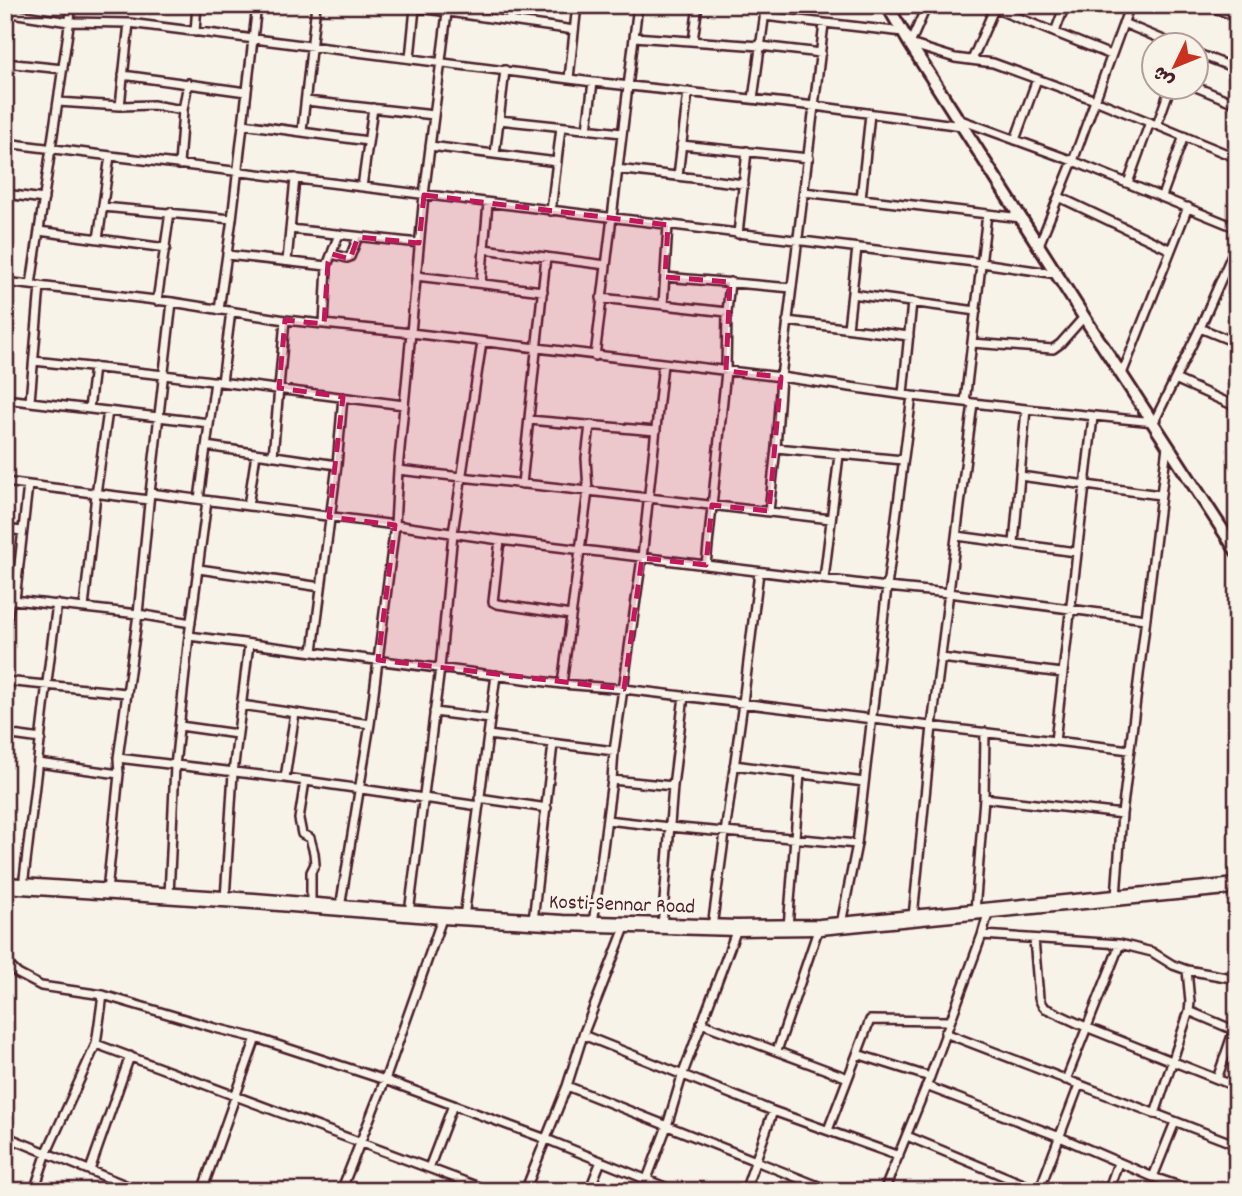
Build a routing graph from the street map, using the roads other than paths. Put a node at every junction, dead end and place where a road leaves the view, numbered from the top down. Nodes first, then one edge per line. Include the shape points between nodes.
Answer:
1 (72, 5) edge
2 (197, 5) edge
3 (257, 5) edge
4 (316, 5) edge
5 (401, 5) edge
6 (512, 5) edge
7 (577, 5) edge
8 (638, 5) edge
9 (698, 5) edge
10 (766, 5) edge
11 (887, 5) edge
12 (927, 5) edge
13 (1065, 5) edge
14 (1130, 5) edge
15 (1207, 5) edge
16 (990, 7) edge
17 (415, 8) junction
18 (447, 9) edge
19 (7, 10) edge
20 (764, 16) junction
21 (1237, 17) edge
22 (510, 21) junction
23 (69, 22) junction
24 (129, 23) junction
25 (1123, 23) junction
26 (824, 24) junction
27 (574, 30) junction
28 (195, 32) junction
29 (903, 32) junction
30 (1055, 32) junction
31 (1145, 32) edge
32 (634, 37) junction
33 (253, 39) junction
34 (693, 41) junction
35 (910, 44) junction
36 (312, 45) junction
37 (760, 46) junction
38 (821, 53) junction
39 (1111, 55) junction
40 (410, 58) junction
41 (1210, 58) edge
42 (972, 60) junction
43 (440, 62) junction
44 (5, 63) edge
45 (63, 69) junction
46 (1237, 69) edge
47 (505, 70) junction
48 (123, 75) junction
49 (569, 78) junction
50 (1037, 79) junction
51 (593, 82) junction
52 (188, 83) junction
53 (628, 85) junction
54 (1237, 91) edge
55 (246, 92) junction
56 (688, 92) junction
57 (1210, 93) edge
58 (753, 99) junction
59 (1095, 100) junction
60 (306, 101) junction
61 (58, 102) junction
62 (1164, 102) edge
63 (1235, 103) edge
64 (120, 106) junction
65 (815, 106) junction
66 (373, 108) junction
67 (183, 110) junction
68 (870, 114) junction
69 (434, 115) junction
70 (499, 120) junction
71 (960, 123) junction
72 (1154, 123) junction
73 (243, 124) junction
74 (561, 127) junction
75 (587, 129) junction
76 (302, 131) junction
77 (622, 133) junction
78 (1184, 136) junction
79 (1015, 140) junction
80 (368, 141) junction
81 (5, 143) edge
82 (681, 145) junction
83 (430, 146) junction
84 (52, 148) junction
85 (747, 151) junction
86 (495, 154) junction
87 (110, 156) junction
88 (809, 158) junction
89 (1237, 158) edge
90 (1073, 161) junction
91 (557, 162) junction
92 (179, 165) junction
93 (617, 169) junction
94 (237, 172) junction
95 (678, 176) junction
96 (295, 178) junction
97 (1128, 183) junction
98 (744, 184) junction
99 (362, 187) junction
100 (804, 192) junction
101 (5, 194) edge
102 (424, 195) junction
103 (1162, 196) junction
104 (1059, 197) junction
105 (44, 199) junction
106 (860, 199) junction
107 (488, 203) junction
108 (103, 207) junction
109 (1188, 207) junction
110 (551, 211) junction
111 (170, 212) junction
112 (987, 214) junction
113 (611, 218) junction
114 (1022, 218) junction
115 (232, 219) junction
116 (668, 225) junction
117 (1237, 228) edge
118 (290, 229) junction
119 (39, 231) junction
120 (339, 234) junction
121 (738, 234) junction
122 (358, 237) junction
123 (98, 239) junction
124 (798, 241) junction
125 (419, 243) junction
126 (1237, 243) edge
127 (1039, 245) junction
128 (166, 248) junction
129 (857, 248) junction
130 (484, 249) junction
131 (1171, 250) junction
132 (332, 254) junction
133 (227, 256) junction
134 (546, 257) junction
135 (287, 261) junction
136 (982, 263) junction
137 (606, 265) junction
138 (327, 266) junction
139 (1226, 270) junction
140 (1057, 274) junction
141 (1237, 275) edge
142 (416, 276) junction
143 (665, 277) junction
144 (5, 282) edge
145 (730, 282) junction
146 (481, 283) junction
147 (31, 285) junction
148 (40, 286) junction
149 (792, 288) junction
150 (543, 291) junction
151 (852, 294) junction
152 (601, 298) junction
153 (158, 301) junction
154 (172, 302) junction
155 (912, 302) junction
156 (663, 305) junction
157 (219, 310) junction
158 (231, 311) junction
159 (976, 311) junction
160 (727, 312) junction
161 (1084, 317) junction
162 (285, 320) junction
163 (788, 320) junction
164 (324, 324) junction
165 (848, 328) junction
166 (1200, 328) junction
167 (411, 333) junction
168 (909, 336) junction
169 (482, 342) junction
170 (972, 343) junction
171 (1237, 343) edge
172 (537, 349) junction
173 (595, 356) junction
174 (34, 361) junction
175 (663, 364) junction
176 (94, 367) junction
177 (726, 371) junction
178 (164, 374) junction
179 (1122, 374) junction
180 (780, 377) junction
181 (1175, 380) junction
182 (218, 382) junction
183 (279, 388) junction
184 (903, 394) junction
185 (912, 396) junction
186 (342, 397) junction
187 (5, 399) edge
188 (30, 401) junction
189 (969, 402) junction
190 (404, 405) junction
191 (1237, 407) edge
192 (89, 409) junction
193 (1026, 409) junction
194 (108, 411) junction
195 (1093, 417) junction
196 (159, 418) junction
197 (529, 420) junction
198 (1154, 422) junction
199 (209, 423) junction
200 (590, 425) junction
201 (656, 431) junction
202 (1167, 443) junction
203 (206, 446) junction
204 (776, 448) junction
205 (256, 454) junction
206 (839, 455) junction
207 (272, 456) junction
208 (903, 460) junction
209 (337, 464) junction
210 (398, 470) junction
211 (1020, 476) junction
212 (462, 478) junction
213 (5, 482) edge
214 (522, 484) junction
215 (1085, 484) junction
216 (28, 485) junction
217 (588, 491) junction
218 (96, 494) junction
219 (1160, 495) junction
220 (149, 496) junction
221 (649, 498) junction
222 (203, 500) junction
223 (712, 505) junction
224 (248, 506) junction
225 (769, 511) junction
226 (330, 517) junction
227 (831, 519) junction
228 (395, 525) junction
229 (5, 529) edge
230 (22, 531) junction
231 (453, 533) junction
232 (957, 536) junction
233 (500, 540) junction
234 (1014, 543) junction
235 (580, 550) junction
236 (1076, 552) junction
237 (1237, 552) edge
238 (642, 558) junction
239 (706, 565) junction
240 (199, 569) junction
241 (759, 572) junction
242 (824, 579) junction
243 (321, 587) junction
244 (887, 587) junction
245 (949, 593) junction
246 (10, 599) edge
247 (57, 604) junction
248 (85, 608) junction
249 (1071, 610) junction
250 (138, 614) junction
251 (571, 615) junction
252 (1145, 619) junction
253 (191, 623) junction
254 (5, 632) edge
255 (189, 636) junction
256 (249, 643) junction
257 (313, 652) junction
258 (941, 658) junction
259 (378, 660) junction
260 (440, 668) junction
261 (1062, 673) junction
262 (496, 674) junction
263 (5, 681) edge
264 (562, 684) junction
265 (45, 685) junction
266 (624, 689) junction
267 (127, 694) junction
268 (684, 696) junction
269 (743, 703) junction
270 (241, 705) junction
271 (434, 712) junction
272 (295, 713) junction
273 (490, 719) junction
274 (871, 719) junction
275 (370, 724) junction
276 (180, 726) junction
277 (932, 726) junction
278 (985, 732) junction
279 (5, 734) edge
280 (237, 734) junction
281 (488, 734) junction
282 (41, 739) junction
283 (1055, 741) junction
284 (553, 744) junction
285 (1130, 750) junction
286 (614, 751) junction
287 (118, 758) junction
288 (38, 763) junction
289 (734, 765) junction
290 (175, 766) junction
291 (233, 773) junction
292 (120, 774) junction
293 (800, 774) junction
294 (285, 778) junction
295 (612, 780) junction
296 (304, 781) junction
297 (864, 782) junction
298 (673, 786) junction
299 (360, 789) junction
300 (423, 798) junction
301 (984, 798) junction
302 (479, 802) junction
303 (547, 808) junction
304 (1122, 814) junction
305 (607, 820) junction
306 (669, 827) junction
307 (724, 832) junction
308 (796, 838) junction
309 (857, 844) junction
310 (5, 885) edge
311 (23, 886) junction
312 (1237, 886) edge
313 (107, 891) junction
314 (169, 895) junction
315 (1116, 897) junction
316 (225, 899) junction
317 (312, 905) junction
318 (340, 908) junction
319 (982, 910) junction
320 (409, 913) junction
321 (443, 916) junction
322 (464, 917) junction
323 (912, 917) junction
324 (533, 920) junction
325 (593, 924) junction
326 (841, 924) junction
327 (626, 925) junction
328 (662, 927) junction
329 (788, 927) junction
330 (820, 927) junction
331 (712, 928) junction
332 (737, 928) junction
333 (982, 934) junction
334 (1034, 939) junction
335 (1120, 944) junction
336 (6, 966) edge
337 (1187, 970) junction
338 (1237, 979) edge
339 (103, 995) junction
340 (1189, 1011) junction
341 (950, 1021) junction
342 (701, 1023) junction
343 (1086, 1027) junction
344 (1236, 1027) edge
345 (945, 1033) junction
346 (583, 1035) junction
347 (256, 1038) junction
348 (96, 1044) junction
349 (777, 1051) junction
350 (857, 1054) junction
351 (130, 1056) junction
352 (1172, 1062) junction
353 (682, 1076) junction
354 (930, 1077) junction
355 (848, 1078) junction
356 (1217, 1079) junction
357 (385, 1080) junction
358 (1066, 1080) junction
359 (1079, 1085) junction
360 (567, 1086) junction
361 (926, 1086) junction
362 (1237, 1087) edge
363 (235, 1096) junction
364 (453, 1105) junction
365 (773, 1111) junction
366 (1155, 1114) junction
367 (1175, 1122) junction
368 (667, 1126) junction
369 (828, 1130) junction
370 (5, 1136) edge
371 (907, 1136) junction
372 (1060, 1138) junction
373 (546, 1139) junction
374 (360, 1142) junction
375 (1237, 1145) edge
376 (47, 1152) junction
377 (899, 1156) junction
378 (601, 1161) junction
379 (756, 1161) junction
380 (1118, 1163) junction
381 (429, 1168) junction
382 (90, 1170) junction
383 (1153, 1177) junction
384 (647, 1179) junction
385 (34, 1191) edge
386 (140, 1191) edge
387 (202, 1191) edge
388 (341, 1191) edge
389 (490, 1191) edge
390 (525, 1191) edge
391 (589, 1191) edge
392 (676, 1191) edge
393 (745, 1191) edge
394 (831, 1191) edge
395 (884, 1191) edge
396 (1039, 1191) edge
397 (1108, 1191) edge
398 (1194, 1191) edge

1 - 23 street
2 - 28 street
3 - 33 street
4 - 36 street
5 - 17 street
6 - 22 street
7 - 27 street
8 - 32 street
9 - 34 street
10 - 20 street
11 - 29 street
12 - 35 street
13 - 30 street
14 - 25 street
15 - 21 street
16 - 30 street
16 - 42 street
17 - 18 street
17 - 40 street
18 - 22 street
18 - 43 street
19 - 23 street
20 - 26 street
20 - 37 street
22 - 27 street
23 - 24 street
23 - 45 street
24 - 28 street
24 - 48 street
25 - 31 street
25 - 39 street
26 - 29 street
26 - 38 street
27 - 49 street
28 - 33 street
29 - 35 street
30 - 39 street
32 - 34 street
32 - 53 street
33 - 36 street
33 - 55 street
34 - 37 street
35 - 42 street
35 - 71 street
36 - 40 street
36 - 60 street
37 - 38 street
37 - 58 street
38 - 65 street
39 - 59 street
40 - 43 street
41 - 46 street
42 - 50 street
43 - 47 street
43 - 69 street
44 - 45 street
45 - 61 street
47 - 49 street
47 - 70 street
48 - 52 street
48 - 64 street
49 - 51 street
50 - 59 street
50 - 79 street
51 - 53 street
51 - 75 street
52 - 55 street
52 - 67 street
53 - 56 street
53 - 77 street
54 - 63 street
55 - 73 street
56 - 58 street
56 - 82 street
57 - 63 street
58 - 65 street
59 - 72 street
59 - 90 street
60 - 66 street
60 - 76 street
61 - 64 street
61 - 84 street
62 - 72 street
64 - 67 street
65 - 68 street
65 - 88 street
66 - 69 street
66 - 80 street
67 - 92 street
68 - 71 street
68 - 106 street
69 - 83 street
70 - 74 street
70 - 86 street
71 - 79 street
71 - 114 street
72 - 78 street
72 - 97 street
73 - 76 street
73 - 94 street
74 - 75 street
74 - 91 street
75 - 77 street
76 - 80 street
77 - 93 street
78 - 89 street
78 - 103 street
79 - 90 street
80 - 99 street
81 - 84 street
82 - 85 street
82 - 95 street
83 - 86 street
83 - 102 street
84 - 87 street
84 - 105 street
85 - 88 street
85 - 98 street
86 - 91 street
87 - 92 street
87 - 108 street
88 - 100 street
90 - 97 street
90 - 104 street
91 - 110 street
92 - 94 street
93 - 95 street
93 - 113 street
94 - 96 street
94 - 115 street
95 - 98 street
96 - 99 street
96 - 118 street
97 - 103 street
98 - 121 street
99 - 102 street
100 - 106 street
100 - 124 street
101 - 105 street
102 - 107 street
102 - 125 street
103 - 109 street
104 - 127 street
104 - 131 street
105 - 119 street
106 - 112 street
107 - 110 street
107 - 130 street
108 - 111 street
108 - 123 street
109 - 117 street
109 - 131 street
110 - 113 street
111 - 115 street
111 - 128 street
112 - 114 street
112 - 136 street
113 - 116 street
113 - 137 street
114 - 127 street
115 - 133 street
116 - 121 street
116 - 143 street
118 - 120 street
118 - 135 street
119 - 123 street
119 - 147 street
120 - 122 street
120 - 132 street
121 - 124 street
122 - 125 street
122 - 132 street via 350,257
123 - 128 street
124 - 129 street
124 - 149 street
125 - 142 street
126 - 139 street
127 - 140 street
128 - 153 street
129 - 136 street
129 - 151 street
130 - 134 street
130 - 146 street
131 - 179 street
132 - 138 street
133 - 135 street
133 - 157 street
134 - 137 street
134 - 150 street
135 - 138 street
136 - 140 street
136 - 159 street
137 - 152 street
138 - 164 street
139 - 141 street
139 - 166 street
140 - 161 street
142 - 146 street
142 - 167 street
143 - 145 street
143 - 156 street
144 - 147 street
145 - 149 street
145 - 160 street
146 - 150 street
147 - 148 street
148 - 153 street
148 - 174 street
149 - 163 street
150 - 172 street
151 - 155 street
151 - 165 street
152 - 156 street
152 - 173 street
153 - 154 street
154 - 157 street
154 - 178 street
155 - 159 street
155 - 168 street
156 - 160 street
157 - 158 street
158 - 162 street
158 - 182 street
159 - 170 street
160 - 177 street
161 - 170 street via 1053,349
161 - 179 street
162 - 164 street
162 - 183 street
163 - 165 street
163 - 180 street
164 - 167 street
165 - 168 street
166 - 171 street
166 - 181 street
167 - 169 street
167 - 190 street
168 - 184 street
169 - 172 street
169 - 212 street
170 - 189 street
172 - 173 street
172 - 197 street
173 - 175 street
174 - 176 street
174 - 188 street
175 - 177 street
175 - 201 street
176 - 178 street
176 - 192 street
177 - 180 street
177 - 223 street
178 - 182 street
178 - 196 street
179 - 198 street
180 - 184 street
180 - 204 street
181 - 191 street
181 - 198 street
182 - 183 street
182 - 199 street
183 - 186 street
183 - 207 street
184 - 185 street
185 - 189 street
185 - 208 street
186 - 190 street
186 - 209 street
187 - 188 street
188 - 192 street
189 - 193 street
189 - 232 street
190 - 210 street
192 - 194 street
193 - 195 street
193 - 211 street
194 - 196 street
194 - 218 street
195 - 198 street
195 - 215 street
196 - 199 street
196 - 220 street
197 - 200 street
197 - 214 street
198 - 202 street
199 - 203 street
200 - 201 street
200 - 217 street
201 - 221 street
202 - 219 street
202 - 237 street
203 - 205 street
203 - 222 street
204 - 206 street
204 - 225 street
205 - 207 street
205 - 224 street
206 - 208 street
206 - 227 street
207 - 209 street
208 - 244 street
209 - 226 street
210 - 212 street
210 - 228 street
211 - 215 street
211 - 234 street
212 - 214 street
212 - 231 street
213 - 216 street
214 - 217 street
215 - 219 street
215 - 236 street
216 - 218 street
216 - 230 street
217 - 221 street
217 - 235 street
218 - 220 street
218 - 248 street
219 - 252 street
220 - 222 street
220 - 250 street
221 - 223 street
221 - 238 street
222 - 224 street
222 - 240 street
223 - 225 street
223 - 239 street
224 - 226 street
225 - 227 street
226 - 228 street
226 - 243 street
227 - 242 street
228 - 231 street
228 - 259 street
229 - 230 street
230 - 246 street
231 - 233 street
231 - 260 street
232 - 234 street
232 - 245 street
233 - 235 street
233 - 251 street via 493,602
234 - 236 street
235 - 238 street
235 - 251 street
236 - 249 street
238 - 239 street
238 - 266 street
239 - 241 street
240 - 243 street
240 - 253 street
241 - 242 street
241 - 269 street
242 - 244 street
243 - 257 street
244 - 245 street
244 - 274 street
245 - 249 street
245 - 258 street
246 - 247 street
246 - 254 street
247 - 248 street
247 - 265 street
248 - 250 street
249 - 252 street
249 - 261 street
250 - 253 street
250 - 267 street
251 - 264 street
252 - 285 street
253 - 255 street
255 - 256 street
255 - 276 street
256 - 257 street
256 - 270 street
257 - 259 street
258 - 261 street
258 - 277 street
259 - 260 street
259 - 275 street
260 - 262 street
260 - 271 street
261 - 283 street
262 - 264 street
262 - 273 street
263 - 265 street
264 - 266 street
265 - 267 street
265 - 282 street
266 - 268 street
266 - 286 street
267 - 287 street
268 - 269 street
268 - 298 street
269 - 274 street
269 - 289 street
270 - 272 street
270 - 280 street
271 - 273 street
271 - 300 street
272 - 275 street
272 - 294 street
273 - 281 street
274 - 277 street
274 - 297 street
275 - 299 street
276 - 280 street
276 - 290 street
277 - 278 street
277 - 323 street
278 - 283 street
278 - 301 street
279 - 282 street
280 - 291 street
281 - 284 street
281 - 302 street
282 - 288 street
283 - 285 street
284 - 286 street
284 - 303 street
285 - 304 street
286 - 295 street
287 - 290 street
287 - 292 street
288 - 292 street
288 - 311 street
289 - 293 street
289 - 307 street
290 - 291 street
290 - 314 street
291 - 294 street
291 - 316 street
292 - 313 street
293 - 297 street
293 - 308 street
294 - 296 street
295 - 298 street
295 - 305 street
296 - 299 street
296 - 317 street via 299,819 314,853
297 - 309 street
298 - 306 street
299 - 300 street
299 - 318 street
300 - 302 street
300 - 320 street
301 - 304 street
301 - 319 street
302 - 303 street
302 - 322 street
303 - 324 street
304 - 315 street
305 - 306 street
305 - 325 street
306 - 307 street
306 - 328 street
307 - 308 street
307 - 331 street
308 - 309 street
308 - 329 street
309 - 326 street
310 - 311 highway, Kosti-Sennar Road
311 - 313 highway, Kosti-Sennar Road
312 - 315 highway, Kosti-Sennar Road
313 - 314 highway, Kosti-Sennar Road
314 - 316 highway, Kosti-Sennar Road
315 - 319 highway, Kosti-Sennar Road
316 - 317 highway, Kosti-Sennar Road
317 - 318 highway, Kosti-Sennar Road
318 - 320 highway, Kosti-Sennar Road
319 - 323 highway, Kosti-Sennar Road
319 - 333 street
320 - 321 highway, Kosti-Sennar Road
321 - 322 highway, Kosti-Sennar Road
321 - 357 street
322 - 324 highway, Kosti-Sennar Road
323 - 326 highway, Kosti-Sennar Road
324 - 325 highway, Kosti-Sennar Road
325 - 327 highway, Kosti-Sennar Road
326 - 330 highway, Kosti-Sennar Road
327 - 328 highway, Kosti-Sennar Road
327 - 346 street
328 - 331 highway, Kosti-Sennar Road
329 - 330 highway, Kosti-Sennar Road
329 - 332 highway, Kosti-Sennar Road
330 - 349 street
331 - 332 highway, Kosti-Sennar Road
332 - 342 street
333 - 334 street
333 - 341 street
334 - 335 street
334 - 343 street via 1040,1002
335 - 337 street via 1152,952
335 - 343 street
336 - 339 street via 41,986
337 - 338 street
337 - 340 street
339 - 347 street
339 - 348 street
340 - 344 street
340 - 352 street
341 - 345 street
341 - 350 street via 872,1019
342 - 349 street
342 - 353 street
343 - 352 street
343 - 358 street
344 - 356 street
345 - 354 street
345 - 358 street
346 - 353 street
346 - 360 street
347 - 357 street
347 - 363 street
348 - 351 street
348 - 376 street
349 - 355 street
350 - 354 street
350 - 355 street
351 - 363 street
351 - 382 street
352 - 356 street
352 - 366 street
353 - 365 street
353 - 368 street
354 - 361 street
355 - 369 street
356 - 362 street
357 - 364 street
357 - 374 street
358 - 359 street
359 - 366 street
359 - 372 street
360 - 368 street
360 - 373 street
361 - 371 street
361 - 372 street
363 - 374 street
363 - 387 street
364 - 373 street
364 - 381 street
365 - 369 street
365 - 379 street
366 - 367 street
367 - 375 street
367 - 383 street
368 - 379 street
368 - 384 street
369 - 377 street
370 - 376 street
371 - 377 street
371 - 396 street
372 - 380 street
372 - 396 street
373 - 378 street
373 - 390 street
374 - 381 street
374 - 388 street
376 - 382 street
376 - 385 street
377 - 395 street
378 - 384 street
378 - 391 street
379 - 393 street
379 - 394 street
380 - 383 street
380 - 397 street
381 - 389 street
382 - 386 street
383 - 398 street
384 - 392 street

